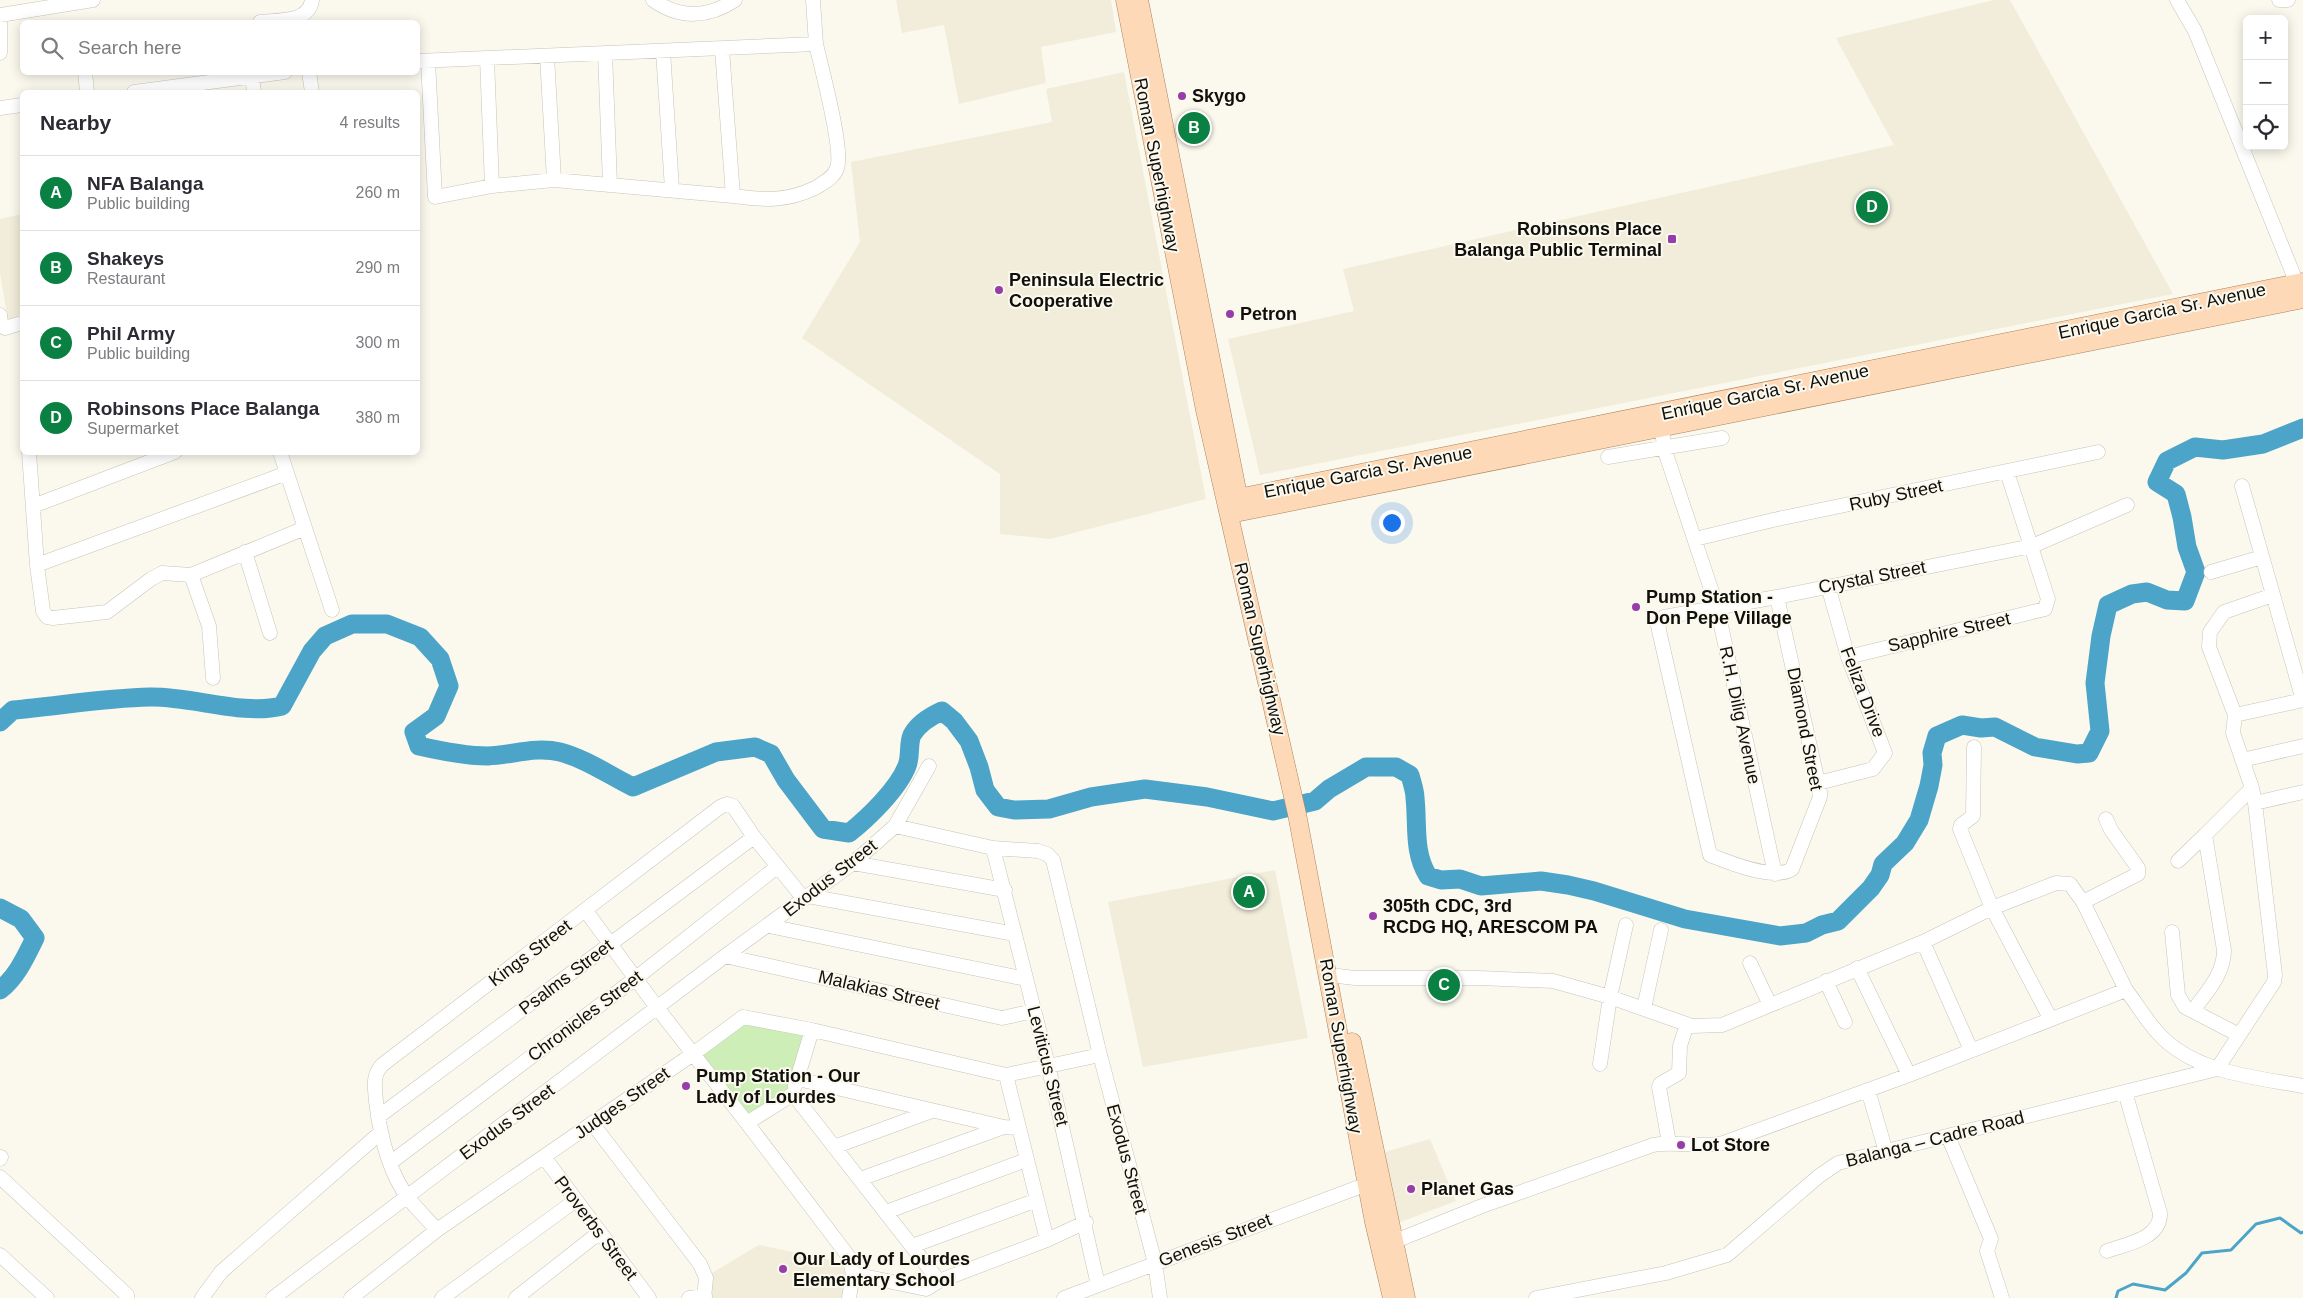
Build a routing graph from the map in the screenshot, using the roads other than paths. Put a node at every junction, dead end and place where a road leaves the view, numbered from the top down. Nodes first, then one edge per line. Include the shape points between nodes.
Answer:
1 (93, 0) edge
2 (312, 0) edge
3 (653, 0) edge
4 (735, 0) edge
5 (813, 0) edge
6 (1125, 0) edge
7 (1139, 0) edge
8 (2177, 0) edge
9 (2279, 0) edge
10 (2288, 0) edge
11 (42, 16) edge
12 (0, 17) edge
13 (276, 20) edge
14 (816, 44) junction
15 (722, 49) junction
16 (663, 51) junction
17 (0, 53) edge
18 (605, 54) junction
19 (547, 56) junction
20 (487, 58) junction
21 (422, 61) edge
22 (85, 75) edge
23 (260, 75) edge
24 (309, 75) edge
25 (252, 76) junction
26 (201, 88) edge
27 (86, 90) edge
28 (172, 90) edge
29 (254, 90) edge
30 (312, 90) edge
31 (20, 104) edge
32 (0, 108) edge
33 (554, 180) junction
34 (610, 184) junction
35 (492, 186) junction
36 (672, 189) junction
37 (733, 196) junction
38 (2301, 288) edge
39 (0, 315) edge
40 (20, 324) edge
41 (1661, 421) junction
42 (1722, 438) dead end
43 (1664, 448) junction
44 (2098, 452) dead end
45 (30, 455) edge
46 (167, 455) edge
47 (281, 455) edge
48 (1608, 458) dead end
49 (2006, 472) junction
50 (287, 473) junction
51 (2242, 486) dead end
52 (2127, 504) dead end
53 (33, 506) junction
54 (1234, 506) junction
55 (305, 528) junction
56 (1695, 539) junction
57 (2032, 546) junction
58 (245, 552) junction
59 (2262, 557) junction
60 (37, 565) junction
61 (2211, 572) dead end
62 (191, 575) junction
63 (1828, 586) junction
64 (2273, 595) junction
65 (1777, 597) junction
66 (1716, 607) junction
67 (332, 610) dead end
68 (270, 634) dead end
69 (1848, 657) junction
70 (213, 678) dead end
71 (2303, 700) edge
72 (2236, 715) junction
73 (2303, 746) edge
74 (1974, 747) dead end
75 (2242, 760) junction
76 (929, 766) dead end
77 (1818, 783) junction
78 (2252, 788) junction
79 (2303, 792) edge
80 (2255, 803) junction
81 (1302, 813) junction
82 (2106, 819) dead end
83 (895, 826) junction
84 (2205, 835) junction
85 (754, 837) junction
86 (993, 848) junction
87 (2178, 861) dead end
88 (852, 863) junction
89 (778, 867) junction
90 (1775, 874) junction
91 (1005, 890) junction
92 (806, 898) junction
93 (2083, 902) junction
94 (1992, 908) junction
95 (586, 911) junction
96 (1626, 925) dead end
97 (769, 926) junction
98 (1661, 930) dead end
99 (2172, 932) dead end
100 (1015, 934) junction
101 (1923, 942) junction
102 (611, 944) junction
103 (725, 956) junction
104 (1750, 963) dead end
105 (1857, 968) junction
106 (1338, 976) junction
107 (636, 978) junction
108 (1026, 979) junction
109 (1826, 981) junction
110 (2126, 990) junction
111 (1610, 996) junction
112 (1770, 1005) junction
113 (658, 1008) junction
114 (1644, 1008) junction
115 (1034, 1011) junction
116 (2193, 1012) junction
117 (2050, 1018) junction
118 (1845, 1022) dead end
119 (1687, 1024) junction
120 (812, 1030) junction
121 (2239, 1035) junction
122 (1971, 1050) junction
123 (693, 1054) junction
124 (1100, 1055) junction
125 (1600, 1064) dead end
126 (1048, 1065) junction
127 (2217, 1069) junction
128 (1006, 1075) junction
129 (1909, 1075) junction
130 (798, 1079) junction
131 (2303, 1086) edge
132 (1868, 1090) junction
133 (2125, 1092) junction
134 (793, 1094) junction
135 (932, 1111) junction
136 (378, 1117) junction
137 (592, 1123) junction
138 (747, 1124) junction
139 (1011, 1127) junction
140 (380, 1133) junction
141 (1948, 1136) junction
142 (1669, 1143) junction
143 (834, 1147) junction
144 (1886, 1152) junction
145 (544, 1157) junction
146 (1026, 1160) junction
147 (390, 1163) junction
148 (0, 1177) edge
149 (860, 1179) junction
150 (1367, 1184) junction
151 (408, 1197) junction
152 (576, 1200) junction
153 (1037, 1200) junction
154 (886, 1212) junction
155 (1086, 1222) junction
156 (437, 1230) junction
157 (600, 1232) junction
158 (1047, 1240) junction
159 (1393, 1242) junction
160 (912, 1246) junction
161 (2107, 1251) dead end
162 (0, 1255) edge
163 (1154, 1263) junction
164 (853, 1274) junction
165 (940, 1281) junction
166 (1098, 1285) junction
167 (705, 1297) edge
168 (47, 1298) edge
169 (127, 1298) edge
170 (202, 1298) edge
171 (273, 1298) edge
172 (351, 1298) edge
173 (442, 1298) edge
174 (516, 1298) edge
175 (649, 1298) edge
176 (689, 1298) edge
177 (849, 1298) edge
178 (1064, 1298) edge
179 (1160, 1298) edge
180 (1392, 1298) edge
181 (1406, 1298) edge
182 (1536, 1298) edge
183 (2002, 1298) edge

1 - 11 street
2 - 13 street via 308,12 301,17
3 - 4 street via 666,9 692,15 720,10
5 - 14 street
6 - 54 main road, Roman Superhighway via 1205,410
7 - 54 main road, Roman Superhighway
8 - 38 street via 2195,31
9 - 10 street
11 - 12 street
12 - 17 street
14 - 15 street
14 - 37 street via 836,137 837,168 830,179 799,195 770,200
15 - 16 street
15 - 37 street
16 - 18 street
16 - 36 street
18 - 19 street
18 - 34 street
19 - 20 street
19 - 33 street
20 - 21 street
20 - 35 street
21 - 35 street via 435,197
22 - 27 street
23 - 25 street
24 - 30 street
25 - 26 street
25 - 29 street
26 - 28 street
31 - 32 street
33 - 34 street
33 - 35 street
34 - 36 street
36 - 37 street
38 - 41 main road, Enrique Garcia Sr. Avenue
39 - 40 street via 5,328
41 - 43 street, R.H. Dilig Avenue
41 - 54 main road, Enrique Garcia Sr. Avenue
42 - 43 street
43 - 48 street
43 - 56 street, R.H. Dilig Avenue
44 - 49 street, Ruby Street
45 - 53 street
46 - 53 street
47 - 50 street
49 - 56 street, Ruby Street
49 - 57 street
50 - 55 street
50 - 60 street
51 - 59 street
52 - 57 street, Crystal Street
53 - 60 street
54 - 81 main road, Roman Superhighway
55 - 58 street
55 - 67 street
56 - 66 street, R.H. Dilig Avenue
57 - 63 street, Crystal Street
57 - 69 street, Sapphire Street via 2048,605 2045,609
58 - 62 street
58 - 68 street
59 - 61 street
59 - 64 street
60 - 62 street via 43,611 47,617 53,618 107,612 162,573
62 - 70 street via 209,626
63 - 65 street, Crystal Street
63 - 69 street, Feliza Drive
64 - 71 street
64 - 72 street via 2224,612 2210,632 2209,647
65 - 66 street, Crystal Street
65 - 77 street, Diamond Street
66 - 90 street, R.H. Dilig Avenue
66 - 90 street, Crystal Street via 1664,617 1658,626 1710,855
69 - 77 street, Feliza Drive via 1885,753 1873,769
71 - 72 street
72 - 75 street via 2233,733
73 - 75 street
74 - 94 street via 1973,816 1960,829
75 - 78 street
76 - 83 street
77 - 90 street, Diamond Street via 1820,797 1792,869
78 - 80 street
78 - 84 street
79 - 80 street
80 - 121 street via 2275,975 2274,982
81 - 106 main road, Roman Superhighway
81 - 150 main road, Roman Superhighway
82 - 93 street via 2138,868 2138,874
83 - 86 street, Exodus Street
83 - 88 street, Exodus Street
84 - 87 street
84 - 116 street via 2224,962
85 - 89 street, Kings Street
85 - 95 street, Kings Street via 733,806 720,807
85 - 102 street, Psalms Street
86 - 91 street, Leviticus Street
86 - 124 street, Exodus Street via 1038,851 1048,854 1052,860
88 - 91 street
88 - 92 street, Exodus Street
89 - 92 street, Kings Street
89 - 107 street, Chronicles Street
91 - 100 street, Leviticus Street
92 - 97 street, Exodus Street
92 - 100 street
93 - 94 street via 2070,884 2061,882
93 - 110 street
94 - 101 street
94 - 117 street
95 - 102 street
95 - 136 street, Kings Street via 382,1065 374,1080
96 - 111 street
97 - 103 street, Exodus Street
97 - 108 street
98 - 114 street
99 - 116 street via 2178,995 2185,1007
100 - 108 street, Leviticus Street
101 - 105 street
101 - 122 street
102 - 107 street
102 - 136 street, Psalms Street
103 - 113 street, Exodus Street
103 - 115 street, Malakias Street via 1002,1018
104 - 112 street
105 - 109 street
105 - 129 street
106 - 111 street via 1553,981
106 - 159 main road, Roman Superhighway
107 - 113 street
107 - 147 street, Chronicles Street
108 - 115 street, Leviticus Street
109 - 112 street
109 - 118 street
110 - 117 street
110 - 127 street via 2166,1040 2189,1056
111 - 114 street
111 - 125 street
112 - 119 street via 1722,1025 1701,1027
113 - 123 street
113 - 151 street, Exodus Street
114 - 119 street
115 - 126 street, Leviticus Street
116 - 121 street
117 - 122 street
119 - 142 street via 1680,1046 1679,1073 1659,1087
120 - 123 street, Judges Street via 743,1016
120 - 128 street, Judges Street
120 - 130 street
121 - 127 street
122 - 129 street
123 - 137 street, Judges Street
123 - 138 street
124 - 126 street, Judges Street
124 - 163 street, Exodus Street
126 - 128 street, Judges Street
126 - 155 street, Leviticus Street
127 - 131 street
127 - 133 street, Balanga – Cadre Road
128 - 139 street
129 - 132 street
130 - 134 street
130 - 135 street
132 - 142 street via 1723,1143 1703,1146
132 - 144 street
133 - 141 street, Balanga – Cadre Road
133 - 161 street via 2160,1222 2152,1234
134 - 138 street
134 - 143 street
135 - 139 street
135 - 143 street
136 - 140 street, Kings Street
137 - 145 street, Judges Street
137 - 167 street via 700,1264 706,1278
138 - 164 street via 849,1256
139 - 146 street
139 - 149 street
140 - 147 street, Kings Street
140 - 170 street via 220,1272
141 - 144 street, Balanga – Cadre Road
141 - 183 street via 1991,1239 1987,1251
142 - 159 street via 1653,1145 1482,1206
143 - 149 street
144 - 182 street, Balanga – Cadre Road via 1836,1165 1818,1176 1727,1255 1666,1273
145 - 152 street, Proverbs Street
145 - 156 street, Judges Street
146 - 153 street
146 - 154 street
147 - 151 street, Kings Street
148 - 169 street
149 - 154 street
150 - 163 street, Genesis Street
150 - 180 main road, Roman Superhighway
151 - 156 street, Kings Street
151 - 171 street, Exodus Street
152 - 157 street, Proverbs Street
152 - 173 street
153 - 158 street
153 - 160 street
154 - 160 street
155 - 158 street
155 - 166 street, Leviticus Street
156 - 172 street, Judges Street
157 - 174 street
157 - 175 street, Proverbs Street
158 - 165 street
159 - 181 main road, Roman Superhighway
160 - 165 street
162 - 168 street
163 - 166 street, Genesis Street
163 - 179 street, Exodus Street
164 - 165 street via 926,1289
164 - 177 street
166 - 178 street, Genesis Street
167 - 176 street

